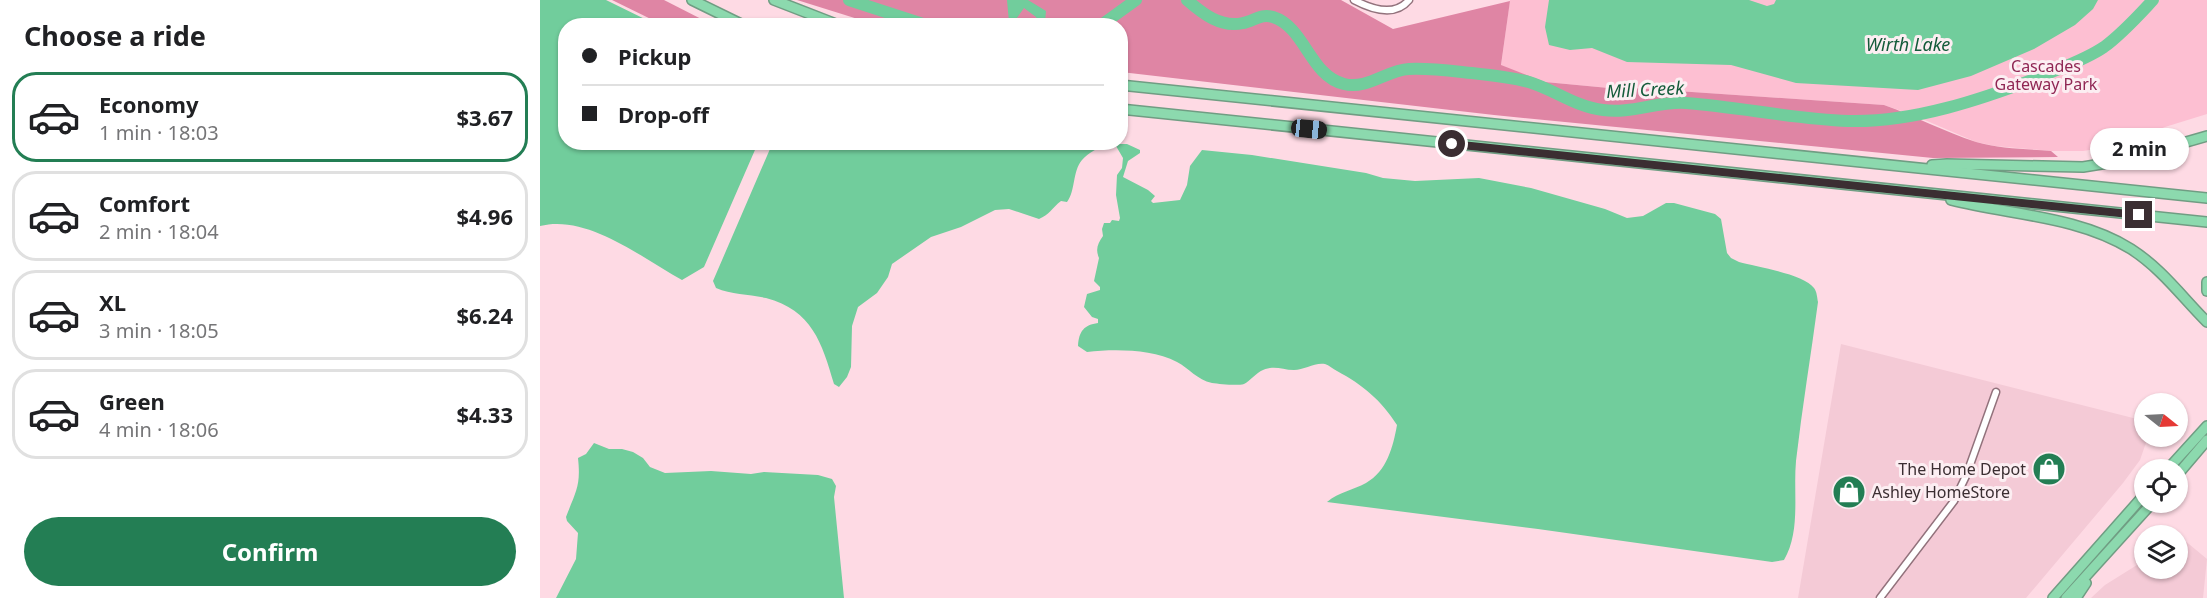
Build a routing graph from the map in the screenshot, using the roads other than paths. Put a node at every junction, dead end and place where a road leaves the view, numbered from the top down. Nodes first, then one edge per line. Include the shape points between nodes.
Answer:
1 (692, 0) edge
2 (774, 0) edge
3 (1354, 0) edge
4 (1409, 0) edge
5 (729, 18) edge
6 (820, 18) edge
7 (1128, 86) edge
8 (1128, 111) edge
9 (2207, 136) edge
10 (1915, 167) junction
11 (1919, 192) junction
12 (2207, 198) edge
13 (2207, 222) edge
14 (2207, 282) edge
15 (2207, 291) edge
16 (2207, 322) edge
17 (1996, 392) dead end
18 (2207, 426) edge
19 (2207, 440) edge
20 (2207, 448) edge
21 (2177, 459) edge
22 (2189, 462) joint
23 (2134, 506) edge
24 (2143, 513) edge
25 (2084, 563) junction
26 (2098, 564) junction
27 (1880, 598) edge
28 (2047, 598) edge
29 (2053, 598) edge
30 (2066, 598) edge
31 (2076, 598) edge

1 - 5 highway
2 - 6 highway
3 - 4 street via 1389,10
7 - 10 highway
8 - 11 highway
9 - 10 highway via 2120,161 2083,167
10 - 12 highway
11 - 13 highway
11 - 16 highway via 2067,223 2113,240 2161,273
14 - 15 highway
17 - 27 street via 1954,501
18 - 21 highway
19 - 22 highway
20 - 22 highway
23 - 25 highway
24 - 26 highway
25 - 28 highway
25 - 29 highway
26 - 30 highway
26 - 31 highway

